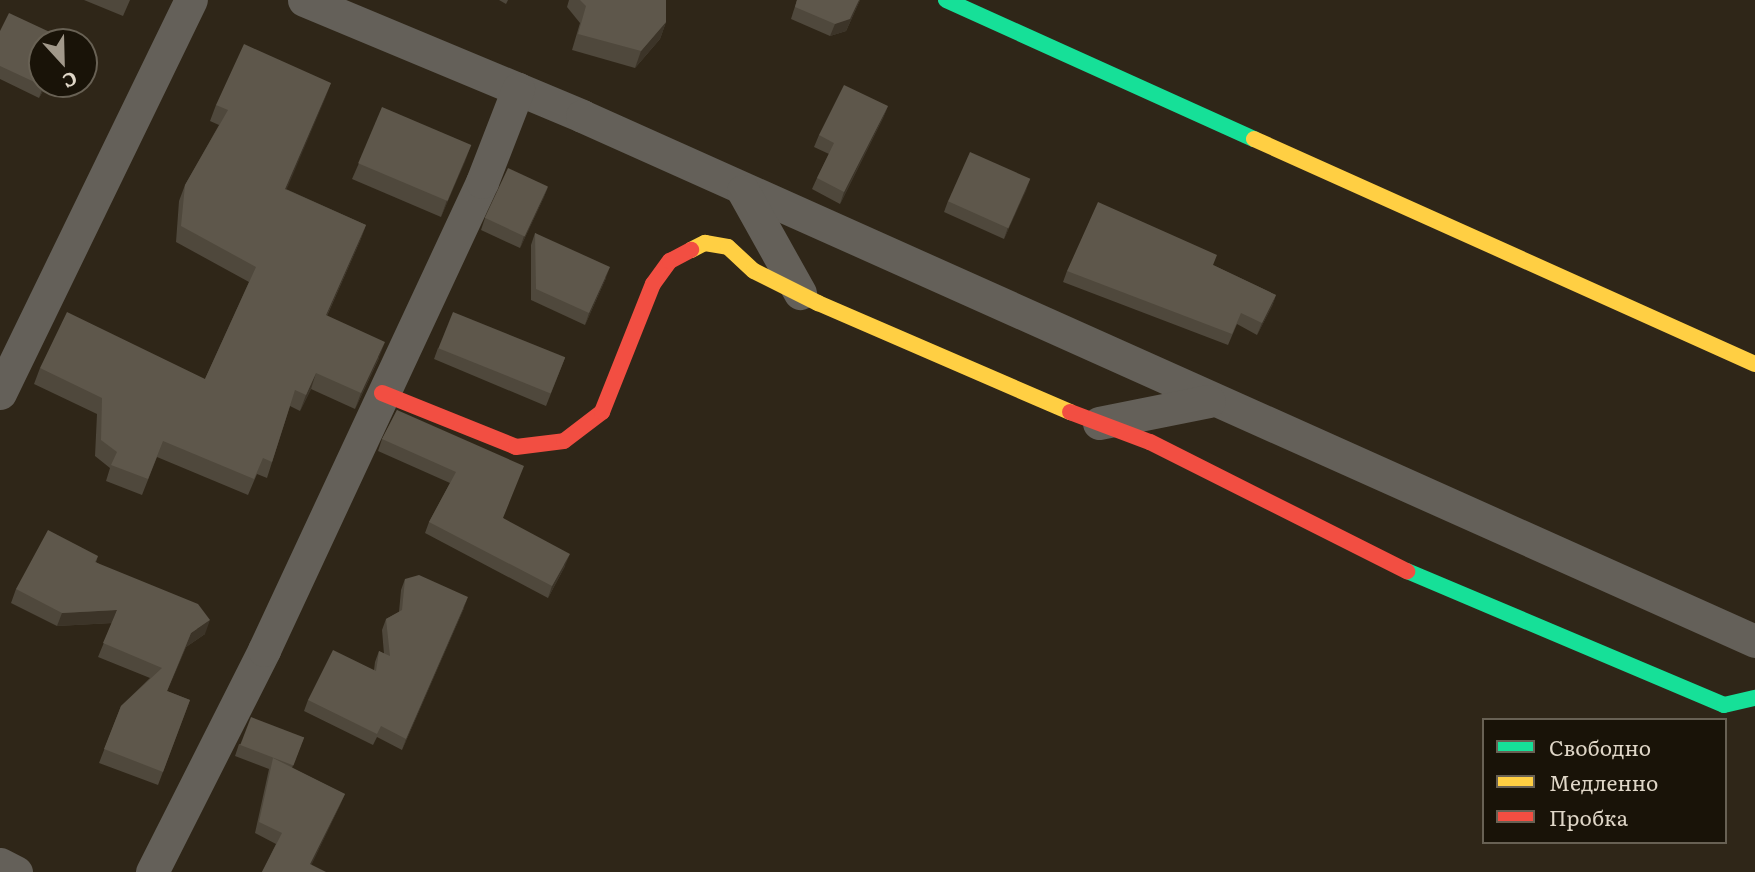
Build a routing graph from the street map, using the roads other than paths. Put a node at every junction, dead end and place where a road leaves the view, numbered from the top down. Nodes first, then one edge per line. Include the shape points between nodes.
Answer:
1 (191, 0) edge
2 (304, 0) edge
3 (946, 0) edge
4 (518, 89) junction
5 (743, 191) junction
6 (800, 293) junction
7 (1755, 364) edge
8 (0, 393) edge
9 (382, 393) junction
10 (1209, 401) junction
11 (1099, 424) junction
12 (1755, 641) edge
13 (1755, 698) edge
14 (0, 864) edge
15 (16, 872) edge
16 (152, 872) edge

1 - 8 street
2 - 4 street
3 - 7 street
4 - 5 street
4 - 9 street
5 - 6 street
5 - 10 street
6 - 9 street via 754,271 729,247 705,243 670,261 653,284 602,412 564,441 516,447
6 - 11 street
9 - 16 street via 264,650
10 - 11 street
10 - 12 street
11 - 13 street via 1150,442 1380,560 1724,705
14 - 15 street

